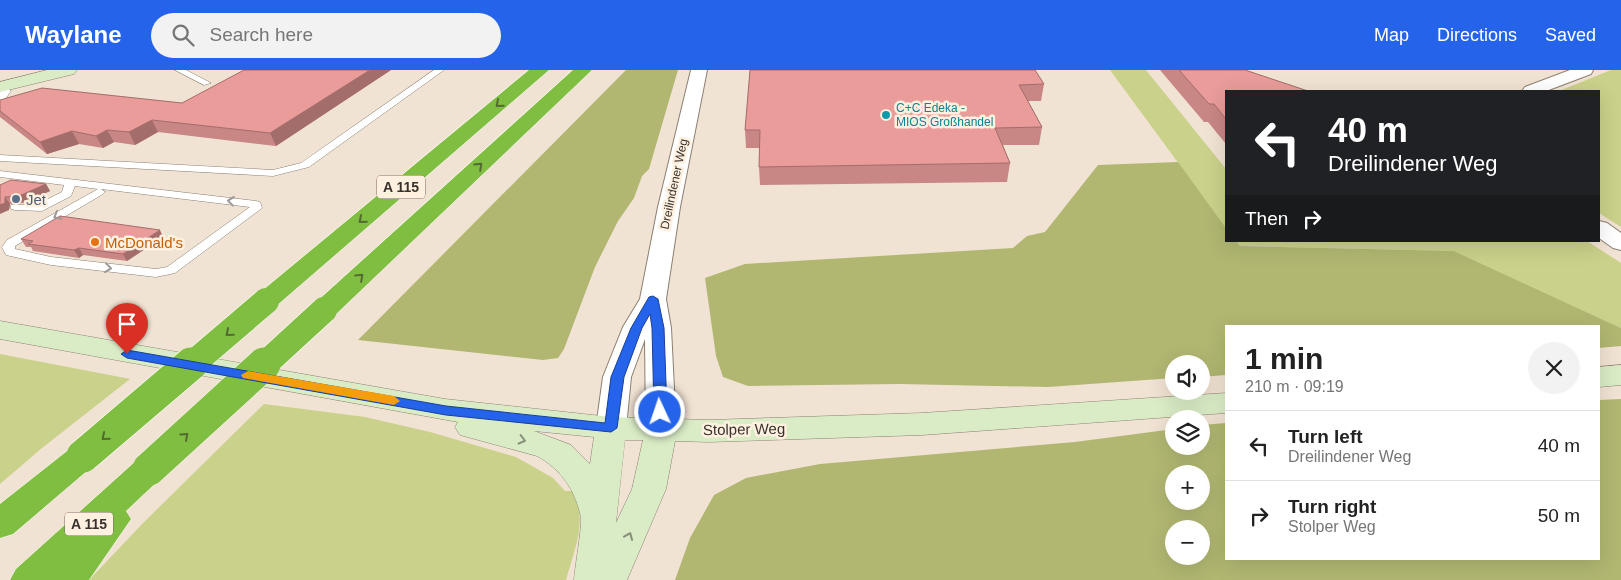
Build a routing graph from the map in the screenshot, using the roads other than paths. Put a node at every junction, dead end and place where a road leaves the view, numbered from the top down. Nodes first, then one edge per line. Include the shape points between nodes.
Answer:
1 (68, 70) edge
2 (179, 70) edge
3 (440, 70) edge
4 (540, 70) edge
5 (583, 70) edge
6 (699, 70) edge
7 (1585, 70) edge
8 (207, 83) dead end
9 (1534, 90) edge
10 (1, 91) edge
11 (0, 158) edge
12 (0, 174) edge
13 (23, 176) junction
14 (72, 181) junction
15 (9, 185) edge
16 (97, 189) junction
17 (15, 207) dead end
18 (1600, 229) edge
19 (1621, 243) edge
20 (653, 299) junction
21 (0, 330) edge
22 (1621, 375) edge
23 (1600, 377) edge
24 (1225, 403) edge
25 (446, 410) junction
26 (611, 428) junction
27 (661, 429) junction
28 (149, 468) junction
29 (46, 486) junction
30 (0, 515) edge
31 (599, 520) junction
32 (0, 524) edge
33 (28, 580) edge
34 (68, 580) edge
35 (593, 580) edge
36 (608, 580) edge

1 - 10 street
2 - 8 lane
3 - 11 lane via 304,165 287,171 273,173
4 -> 29 highway, A 115, bridge
28 -> 5 highway, A 115, bridge
6 - 20 street, Dreilindener Weg
7 - 9 street
12 - 13 lane
13 - 14 lane
13 - 15 lane
14 - 16 lane
14 - 17 lane via 66,194 38,209
16 -> 16 lane via 11,243 10,252 51,261 156,274 171,270 256,208 256,204 117,186
18 - 19 street
20 - 26 street, Dreilindener Weg via 636,328 618,377
20 - 27 street, Dreilindener Weg via 658,328
21 - 25 street, Stolper Weg
22 - 23 street
24 - 27 street, Stolper Weg via 922,424 709,431
25 - 26 street, Stolper Weg
25 -> 31 street via 464,425 544,445 568,460 587,489
26 - 27 street, Stolper Weg
26 - 31 street
36 -> 27 street via 650,489
28 - 33 highway, A 115
28 - 34 highway
29 - 30 highway
29 - 32 highway, A 115
31 - 35 street

